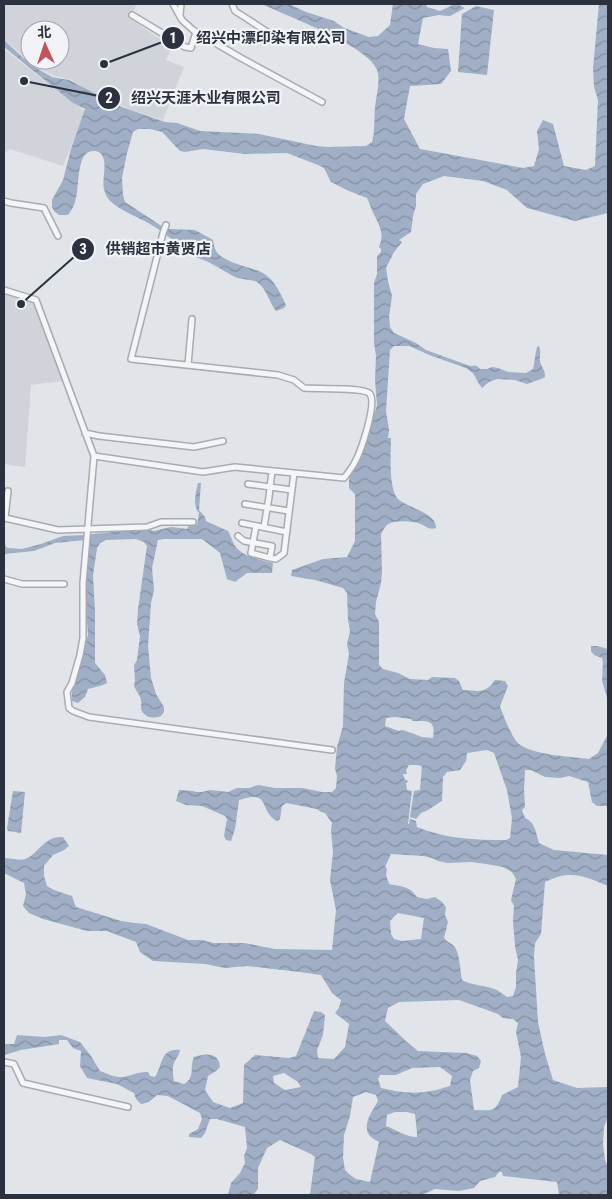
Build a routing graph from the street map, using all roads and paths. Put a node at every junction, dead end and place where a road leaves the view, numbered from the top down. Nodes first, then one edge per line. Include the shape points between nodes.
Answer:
1 (173, 4) edge
2 (181, 4) edge
3 (232, 4) edge
4 (132, 15) dead end
5 (180, 16) junction
6 (196, 32) junction
7 (269, 33) dead end
8 (322, 102) dead end
9 (4, 201) edge
10 (166, 226) dead end
11 (58, 236) dead end
12 (4, 290) edge
13 (192, 319) dead end
14 (188, 365) junction
15 (86, 433) junction
16 (223, 441) dead end
17 (94, 456) junction
18 (272, 471) junction
19 (294, 473) junction
20 (248, 484) dead end
21 (270, 487) junction
22 (292, 490) junction
23 (8, 491) dead end
24 (245, 504) dead end
25 (268, 508) junction
26 (289, 511) junction
27 (193, 522) dead end
28 (242, 523) dead end
29 (256, 526) junction
30 (264, 527) junction
31 (88, 531) junction
32 (286, 532) junction
33 (238, 536) dead end
34 (253, 543) junction
35 (270, 558) junction
36 (4, 579) edge
37 (64, 584) dead end
38 (332, 750) dead end
39 (4, 1062) edge
40 (128, 1107) dead end

1 - 5 street
2 - 5 street
3 - 7 street via 234,11
4 - 6 street via 185,47 191,48
5 - 6 street
6 - 8 street
9 - 11 street via 44,208
10 - 14 street via 131,359
12 - 15 street via 36,300
13 - 14 street
14 - 19 street via 278,375 294,380 304,388 358,390 369,394 371,406 367,431 355,462 344,478
15 - 16 street via 194,448
15 - 17 street
17 - 18 street via 202,472 235,467
17 - 31 street
18 - 19 street
18 - 21 street
19 - 22 street
20 - 21 street
21 - 22 street
21 - 25 street
22 - 26 street
23 - 31 street via 5,518 58,530
24 - 25 street
25 - 26 street
25 - 30 street
26 - 32 street
27 - 31 street via 161,522 147,528
28 - 29 street
29 - 30 street
29 - 34 street
30 - 32 street
31 - 38 street via 83,583 83,638 67,692 69,708 89,717
32 - 35 street via 284,553 276,560
33 - 34 street
34 - 35 street via 251,553
34 - 35 street via 272,546
36 - 37 street via 22,584
39 - 40 street via 14,1064 23,1083

